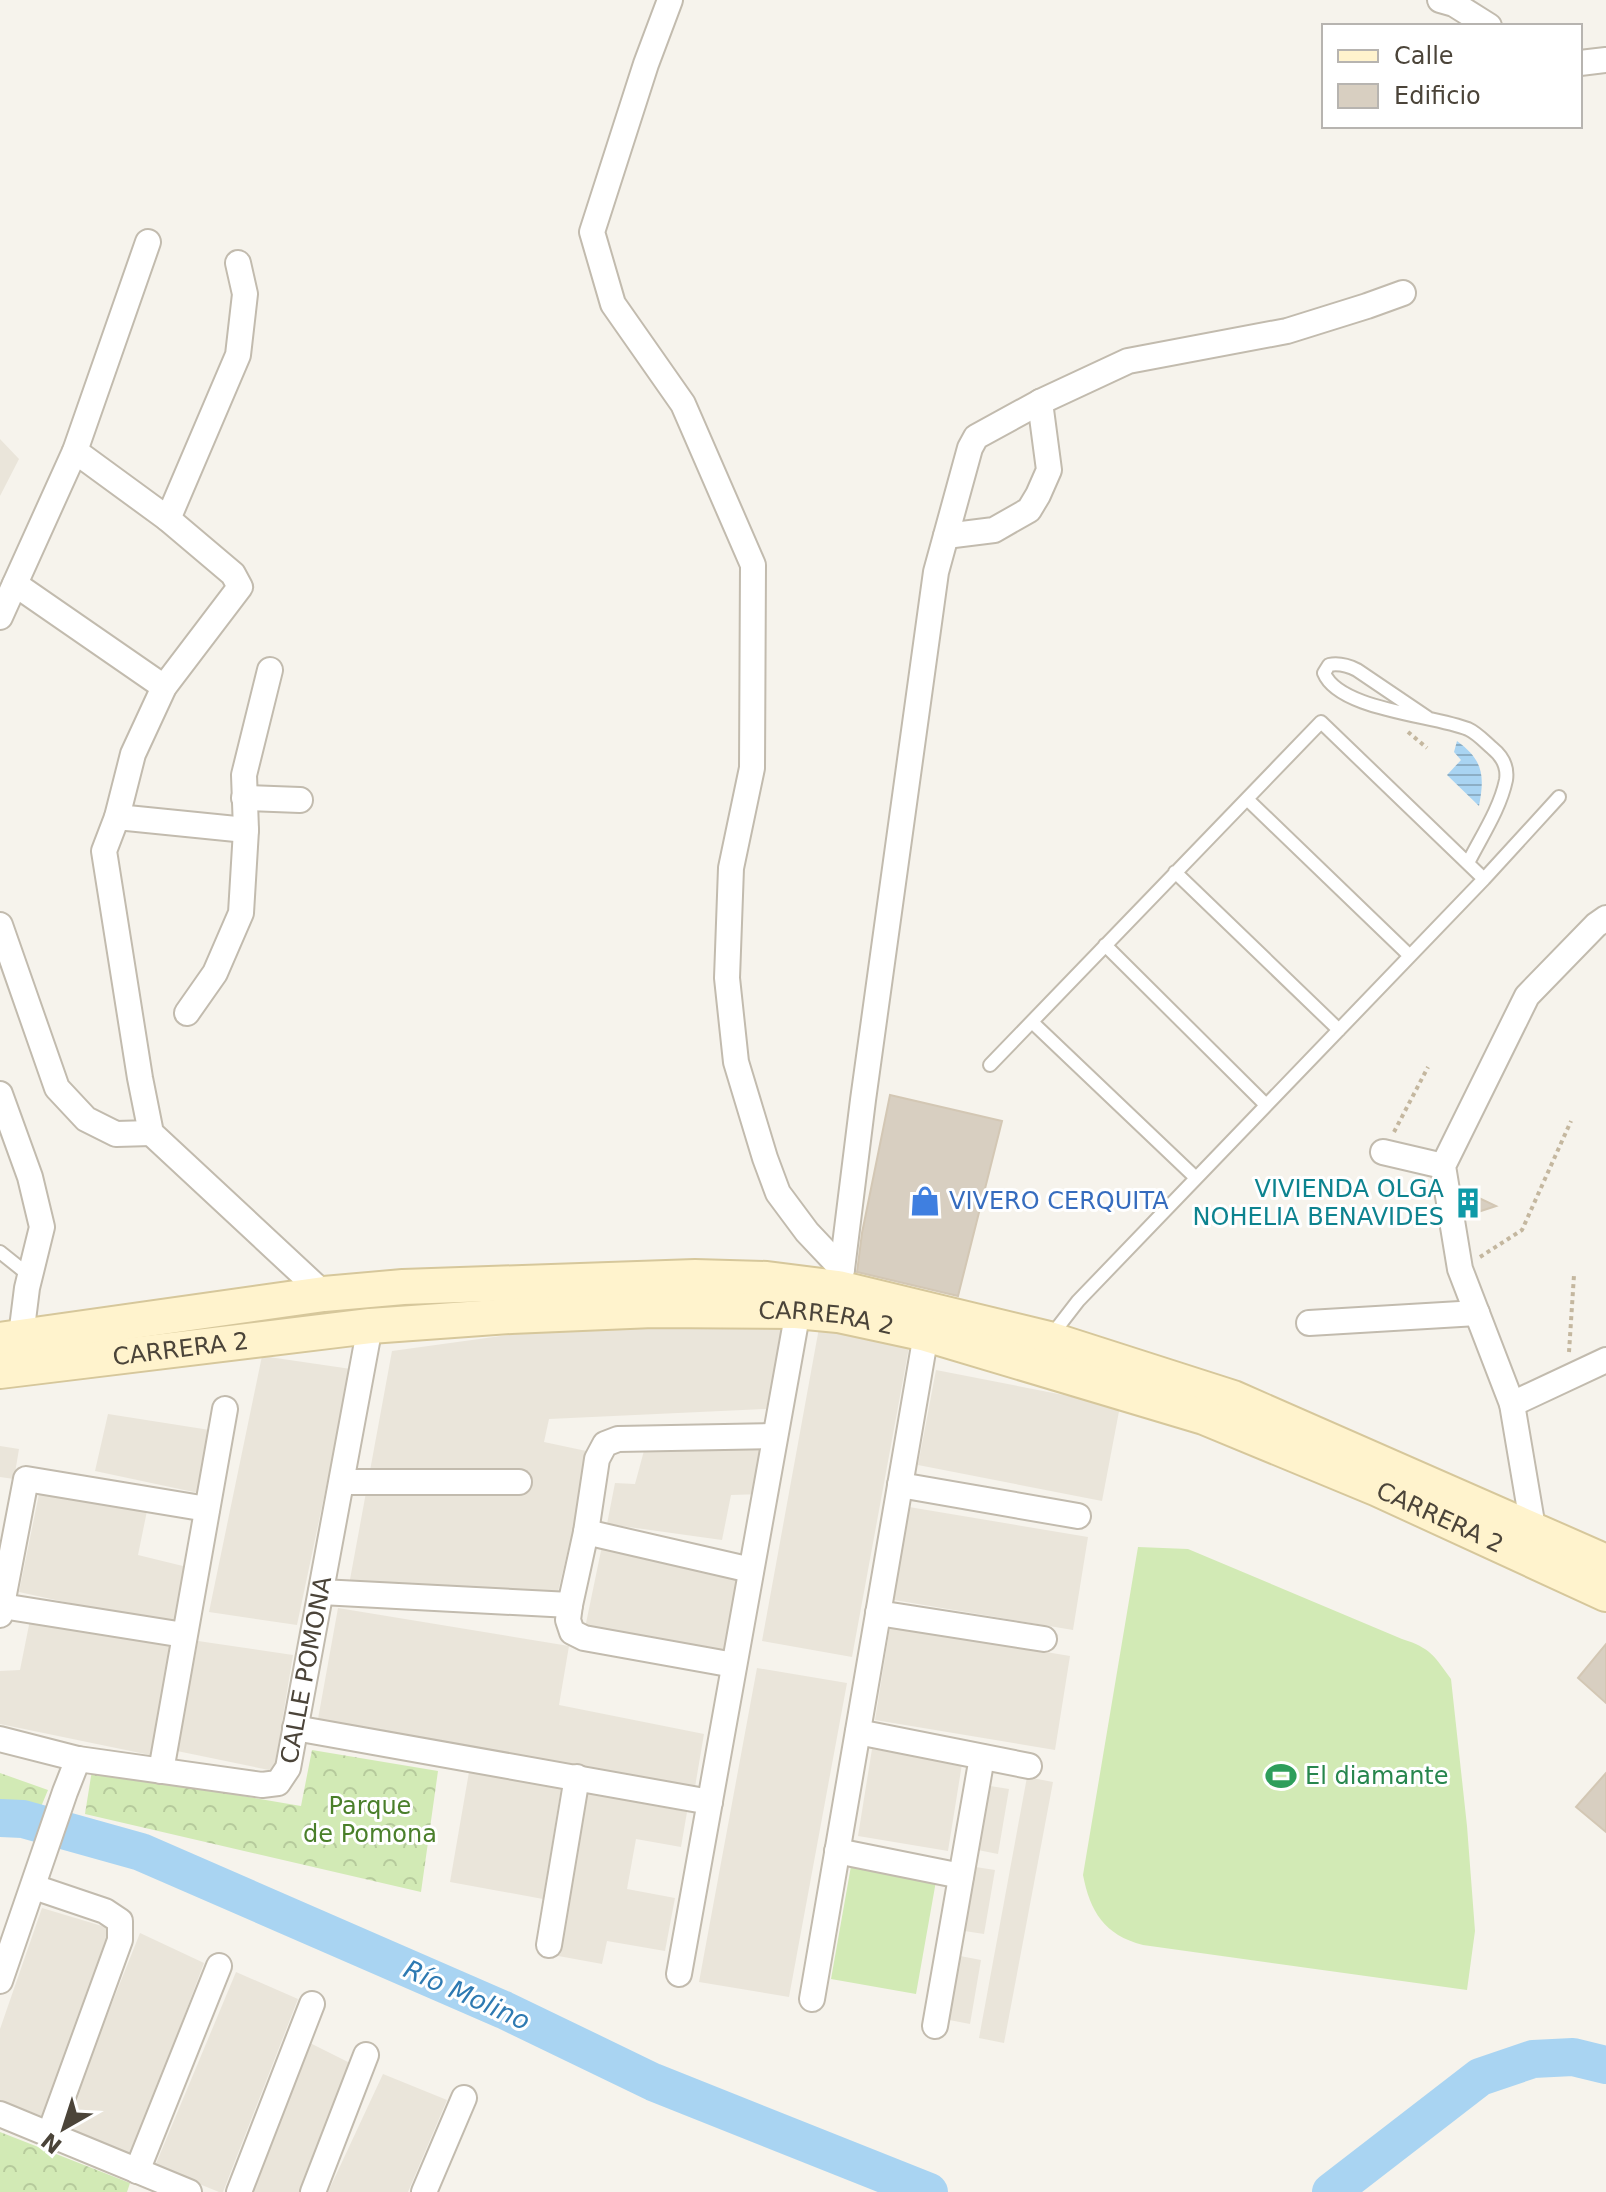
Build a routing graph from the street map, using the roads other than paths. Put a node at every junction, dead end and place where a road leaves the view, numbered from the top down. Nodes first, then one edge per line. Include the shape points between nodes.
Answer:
1 (670, 0) edge
2 (1440, 0) edge
3 (1486, 24) edge
4 (1606, 60) edge
5 (1582, 63) edge
6 (148, 242) dead end
7 (238, 263) dead end
8 (1403, 293) dead end
9 (1040, 402) junction
10 (75, 451) junction
11 (168, 519) junction
12 (946, 536) junction
13 (15, 584) junction
14 (0, 617) edge
15 (270, 670) dead end
16 (164, 687) junction
17 (1428, 718) junction
18 (1559, 797) dead end
19 (244, 798) junction
20 (1247, 799) junction
21 (300, 800) dead end
22 (117, 817) junction
23 (246, 830) junction
24 (1468, 863) junction
25 (1175, 872) junction
26 (1484, 879) junction
27 (1606, 918) edge
28 (0, 925) edge
29 (1105, 945) junction
30 (1410, 956) junction
31 (187, 1013) dead end
32 (1032, 1022) junction
33 (1339, 1030) junction
34 (990, 1065) dead end
35 (0, 1094) edge
36 (1266, 1105) junction
37 (151, 1133) junction
38 (1383, 1152) road end
39 (1443, 1166) junction
40 (1196, 1178) junction
41 (0, 1252) edge
42 (30, 1276) junction
43 (840, 1278) junction
44 (324, 1294) junction
45 (796, 1311) junction
46 (1477, 1313) junction
47 (1309, 1323) dead end
48 (370, 1326) junction
49 (926, 1334) junction
50 (11, 1338) edge
51 (1049, 1339) junction
52 (1606, 1360) edge
53 (0, 1371) edge
54 (1512, 1404) junction
55 (225, 1409) dead end
56 (775, 1436) junction
57 (342, 1482) junction
58 (519, 1482) dead end
59 (900, 1485) junction
60 (207, 1509) junction
61 (1078, 1516) dead end
62 (1533, 1528) junction
63 (586, 1532) junction
64 (1606, 1562) edge
65 (751, 1570) junction
66 (321, 1592) junction
67 (1606, 1594) edge
68 (570, 1605) junction
69 (1, 1610) edge
70 (878, 1613) junction
71 (184, 1635) junction
72 (1044, 1639) dead end
73 (734, 1665) junction
74 (295, 1728) junction
75 (858, 1732) junction
76 (0, 1739) edge
77 (982, 1757) junction
78 (78, 1759) junction
79 (1029, 1766) dead end
80 (161, 1771) junction
81 (577, 1777) junction
82 (710, 1802) junction
83 (837, 1851) junction
84 (961, 1876) junction
85 (34, 1887) junction
86 (549, 1945) dead end
87 (219, 1966) dead end
88 (679, 1974) dead end
89 (0, 1981) edge
90 (812, 1999) dead end
91 (312, 2004) dead end
92 (935, 2026) dead end
93 (366, 2055) dead end
94 (464, 2098) dead end
95 (0, 2114) edge
96 (49, 2135) junction
97 (137, 2171) junction
98 (189, 2192) edge
99 (239, 2192) edge
100 (313, 2192) edge
101 (424, 2192) edge

1 - 43 street via 592,232 613,304 683,404 753,565 752,768 731,868 727,978 736,1062 778,1193
2 - 3 street
4 - 5 street
6 - 10 street
7 - 11 street via 245,294 238,355
8 - 9 street via 1287,331 1128,361
9 - 12 street via 976,437
9 - 12 street via 1049,470 1029,510 994,530
10 - 11 street
10 - 13 street
11 - 16 street via 233,574 240,587
12 - 43 street via 936,572
13 - 14 street
13 - 16 street
15 - 19 street via 244,775
16 - 22 street via 133,754
17 - 17 lane via 1347,665 1329,665 1324,673 1331,684 1359,701
17 - 24 lane via 1471,730 1505,763 1506,780
18 - 26 lane
19 - 21 street
19 - 23 street
20 - 24 lane via 1321,722
20 - 25 lane
20 - 30 lane
22 - 23 street
22 - 37 street via 104,851
23 - 31 street via 241,913 215,973
24 - 26 lane
25 - 29 lane
25 - 33 lane
26 - 30 lane
27 - 39 street via 1527,996
28 - 37 street via 57,1088 86,1119 116,1134
29 - 32 lane
29 - 36 lane
30 - 33 lane
32 - 34 lane
32 - 40 lane
33 - 36 lane
35 - 42 street via 42,1227
36 - 40 lane
37 - 44 street
38 - 39 street
39 - 46 street via 1460,1269
40 - 51 lane via 1078,1301
41 - 42 lane
42 - 50 street
43 - 44 main road, CARRERA 2 via 695,1277
43 - 51 main road, CARRERA 2
44 - 50 main road, CARRERA 2
45 - 48 main road, CARRERA 2 via 653,1310
45 - 49 main road, CARRERA 2
45 - 56 street
46 - 47 street
46 - 54 street
48 - 53 main road, CARRERA 2
48 - 57 street, CALLE POMONA
49 - 59 street
49 - 67 main road, CARRERA 2 via 1204,1417 1378,1489
51 - 62 main road, CARRERA 2 via 1233,1398
52 - 54 street
54 - 62 street
55 - 60 street
56 - 63 street via 618,1439 605,1444 597,1459
56 - 65 street
57 - 58 street
57 - 66 street, CALLE POMONA
59 - 61 street
59 - 70 street
60 - 69 street via 26,1479
60 - 71 street
62 - 64 main road, CARRERA 2
63 - 65 street
63 - 68 street
65 - 73 street
66 - 68 street
66 - 74 street, CALLE POMONA
68 - 73 street via 572,1632 584,1638
69 - 71 street
70 - 72 street
70 - 75 street
71 - 80 street
73 - 82 street
74 - 80 street, CALLE POMONA via 288,1768 278,1783
74 - 81 street
75 - 77 street
75 - 83 street
76 - 78 street, CALLE POMONA
77 - 79 street
77 - 84 street
78 - 80 street, CALLE POMONA
78 - 85 street
81 - 82 street
81 - 86 street
82 - 88 street
83 - 84 street
83 - 90 street
84 - 92 street
85 - 89 street
85 - 96 street via 120,1921 120,1940
87 - 97 street
91 - 99 street
93 - 100 street
94 - 101 street
95 - 96 street
96 - 97 street
97 - 98 street

